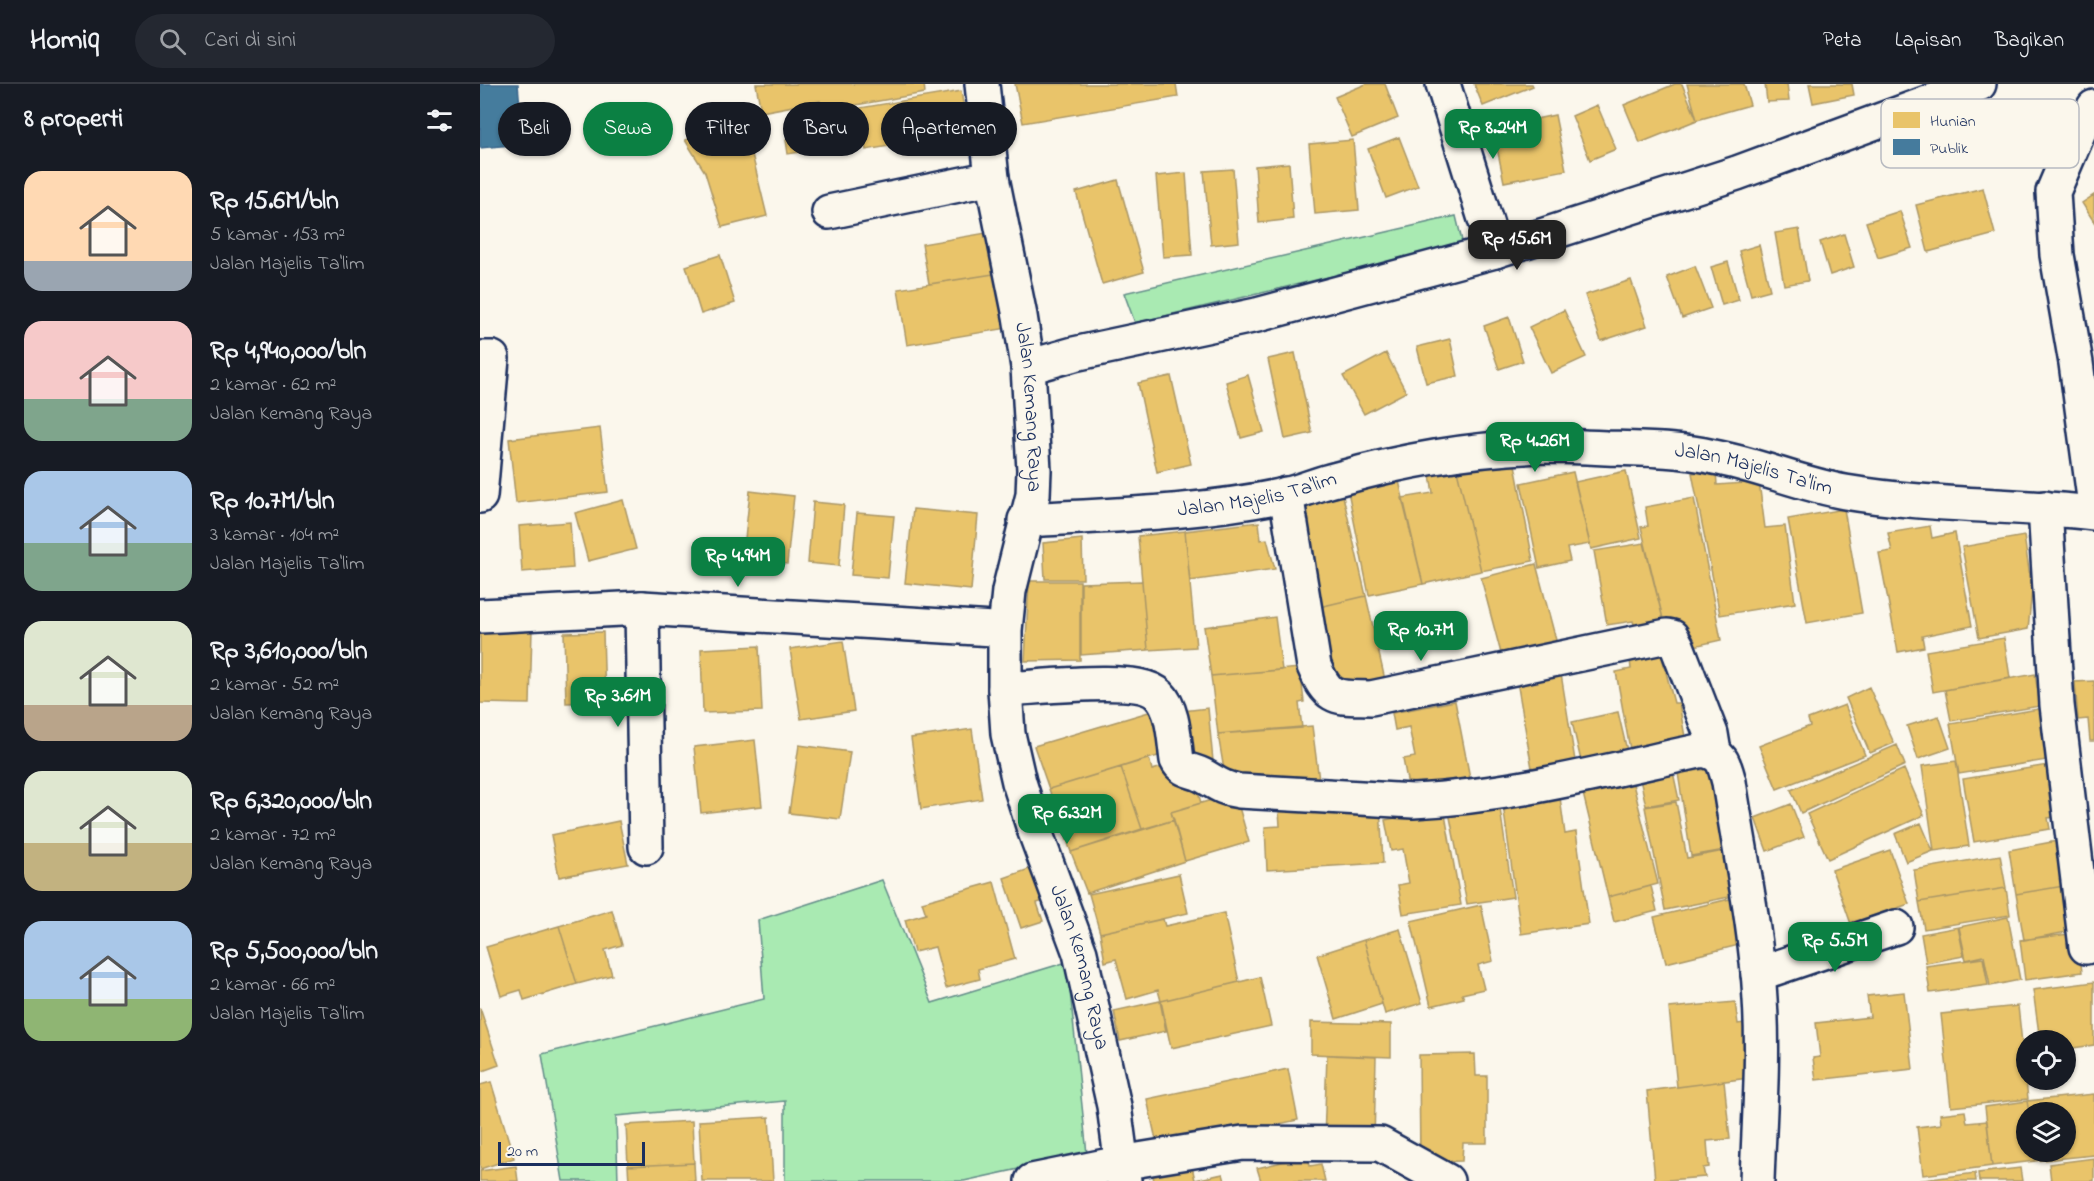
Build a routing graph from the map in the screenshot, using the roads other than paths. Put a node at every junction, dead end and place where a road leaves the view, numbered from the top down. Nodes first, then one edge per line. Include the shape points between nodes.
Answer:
1 (982, 84) edge
2 (1443, 84) edge
3 (1979, 84) edge
4 (1938, 99) edge
5 (2094, 107) edge
6 (1881, 120) edge
7 (2079, 130) edge
8 (2063, 168) edge
9 (992, 178) junction
10 (829, 212) dead end
11 (1495, 251) junction
12 (480, 358) edge
13 (1028, 367) junction
14 (1286, 494) junction
15 (480, 496) edge
16 (2094, 498) edge
17 (2045, 508) junction
18 (2094, 513) edge
19 (1025, 520) junction
20 (642, 608) junction
21 (480, 616) edge
22 (994, 628) dead end
23 (1005, 689) junction
24 (1714, 752) junction
25 (646, 847) dead end
26 (1896, 927) dead end
27 (2086, 947) dead end
28 (1758, 974) junction
29 (1122, 1172) edge
30 (1032, 1181) edge
31 (1447, 1181) edge
32 (1757, 1181) edge

1 - 9 street, Jalan Kemang Raya
2 - 11 street
3 - 4 street
5 - 7 street
6 - 11 street via 1737,173
8 - 16 street via 2053,192 2058,255
9 - 10 street
9 - 13 street, Jalan Kemang Raya
11 - 13 street via 1257,315
12 - 15 street via 492,358
13 - 19 street, Jalan Kemang Raya via 1034,470 1033,495
14 - 17 street, Jalan Majelis Ta'lim via 1411,461 1545,446 1660,450 1714,457 1800,482 1884,498
14 - 19 street, Jalan Majelis Ta'lim via 1176,511
14 - 24 street via 1314,666 1322,686 1330,693 1371,698 1667,636 1677,646 1711,734
17 - 18 street, Jalan Majelis Ta'lim
17 - 27 street via 2057,705
19 - 23 street, Jalan Kemang Raya via 1009,591
20 - 21 street
20 - 22 street
20 - 25 street
23 - 24 street via 1127,683 1148,687 1167,706 1179,765 1221,787 1239,791 1413,801 1440,799 1542,786 1703,750
23 - 29 street, Jalan Kemang Raya via 1008,734 1019,782 1080,953 1114,1106
24 - 28 street via 1723,762 1729,782
26 - 28 street
28 - 32 street via 1762,1022
29 - 30 street
29 - 31 street via 1243,1143 1380,1144

